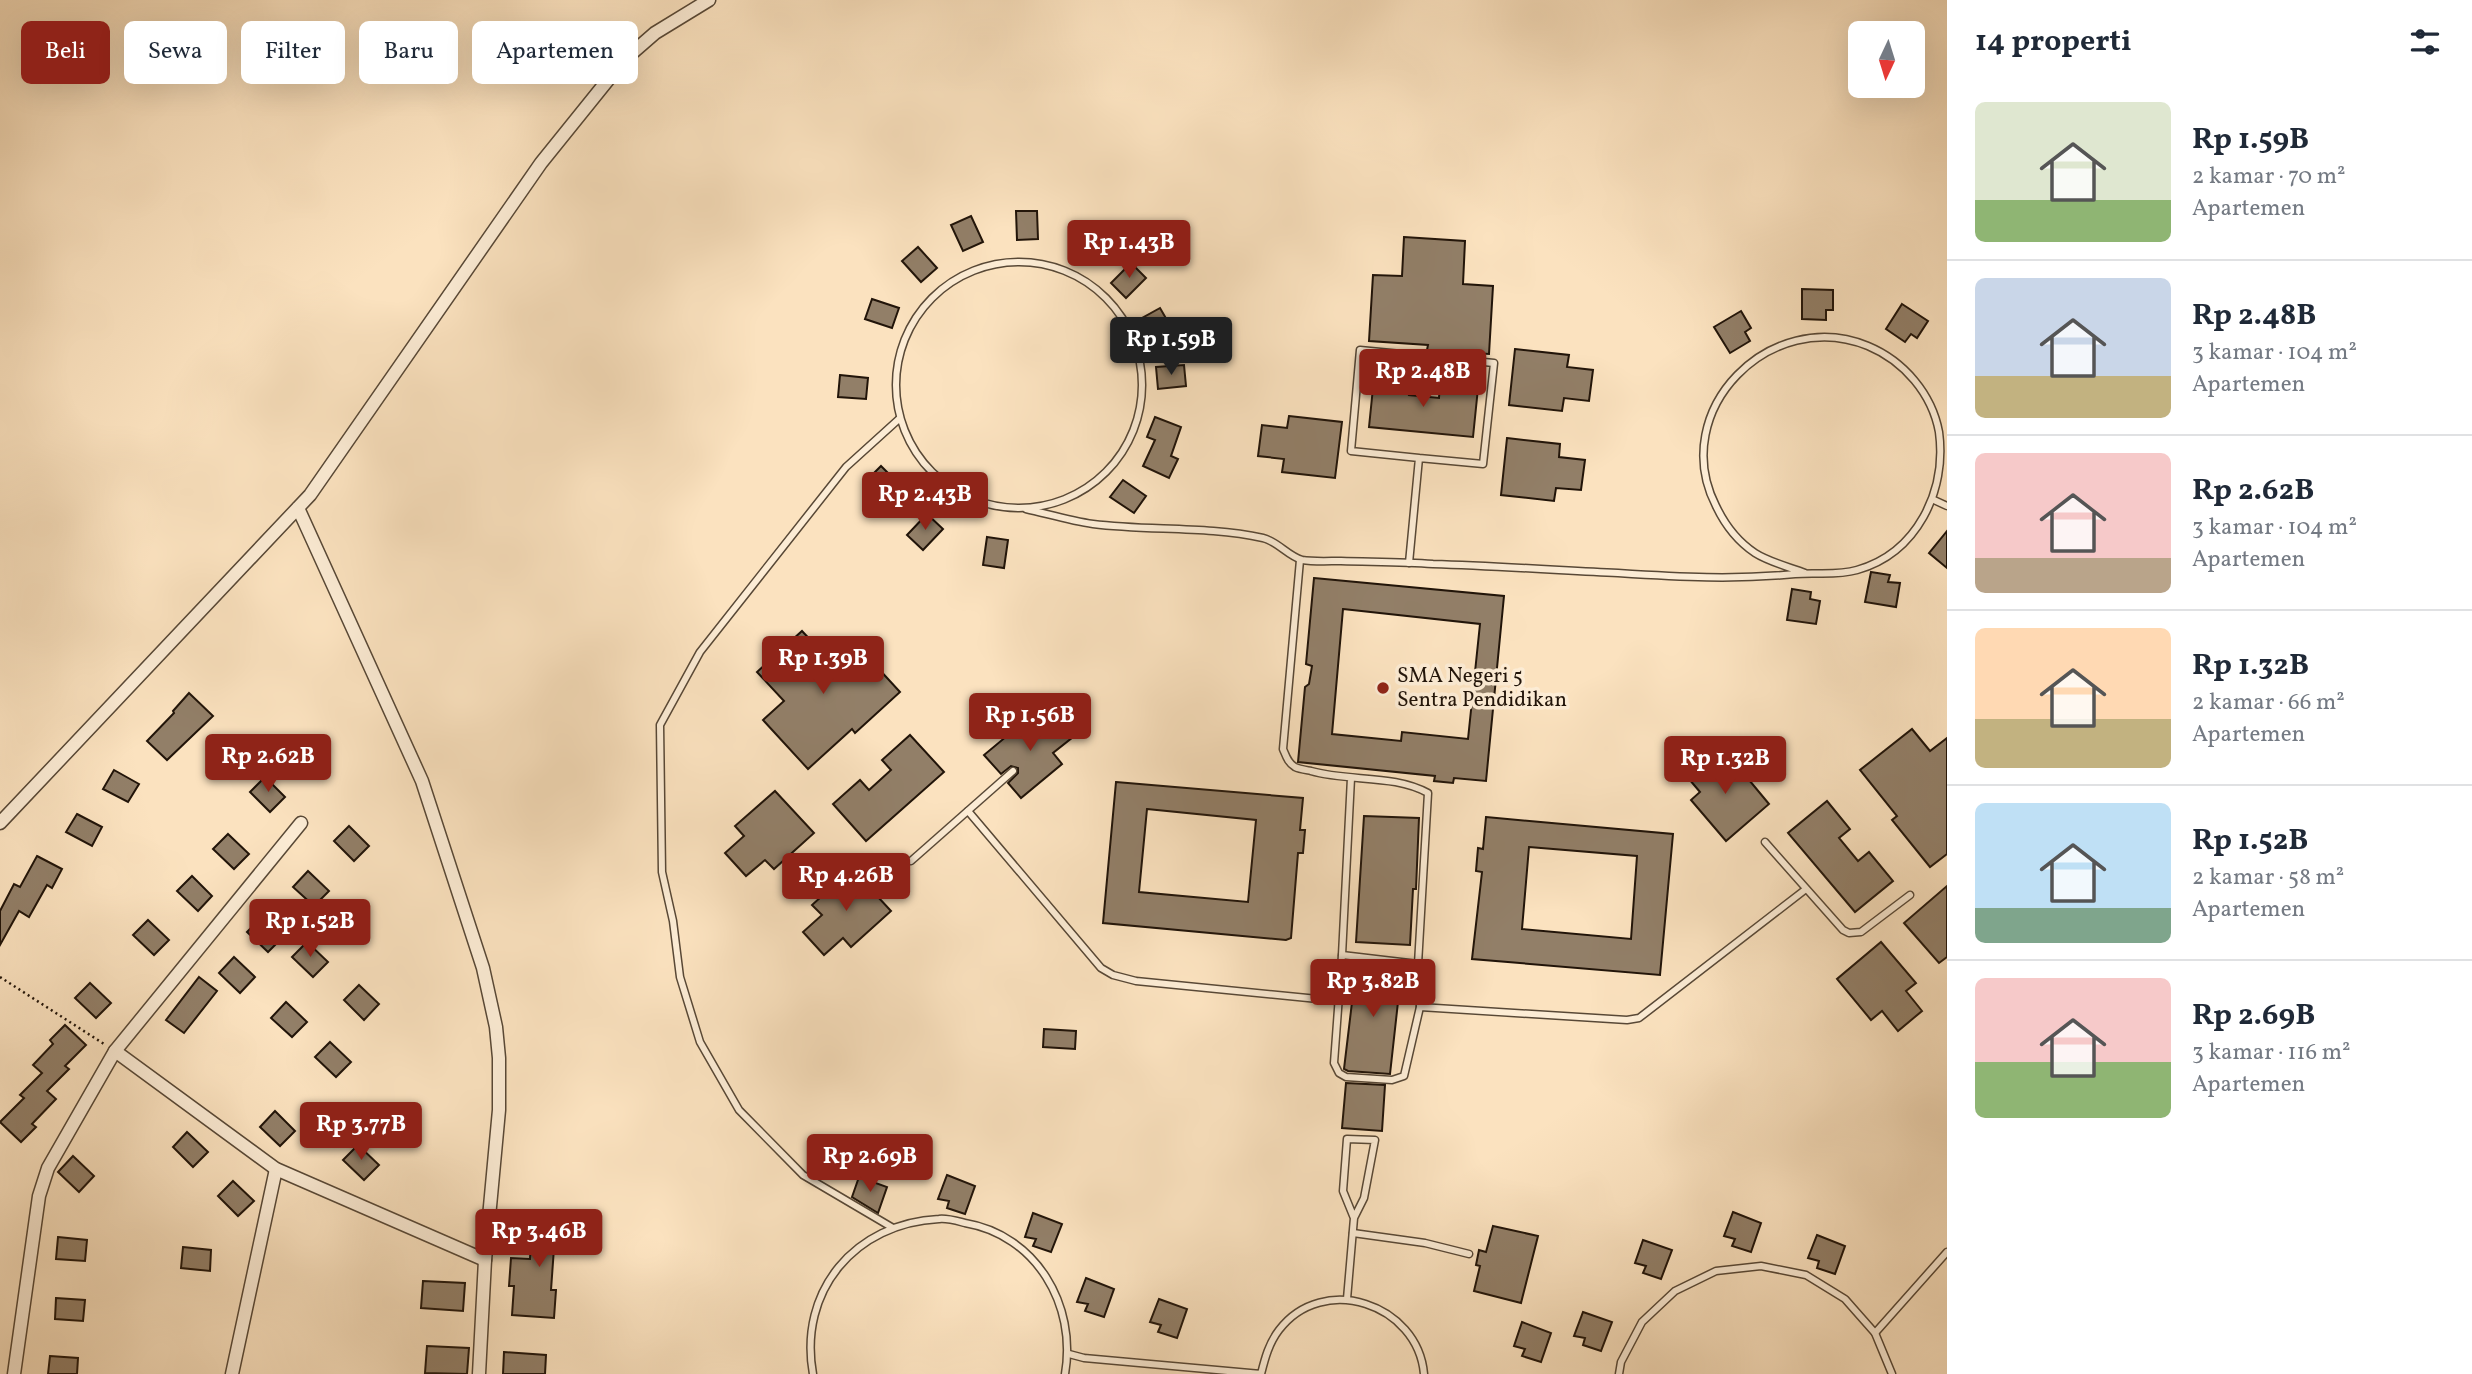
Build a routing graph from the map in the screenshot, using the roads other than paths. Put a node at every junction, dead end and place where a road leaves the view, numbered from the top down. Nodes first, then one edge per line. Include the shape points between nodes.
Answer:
1 (709, 0) edge
2 (899, 419) junction
3 (1419, 458) junction
4 (1934, 500) junction
5 (1947, 506) edge
6 (299, 508) junction
7 (1026, 509) junction
8 (1300, 560) junction
9 (1409, 563) junction
10 (1805, 573) junction
11 (1013, 771) dead end
12 (1351, 778) junction
13 (968, 811) junction
14 (0, 823) edge
15 (301, 823) dead end
16 (1765, 842) dead end
17 (911, 861) dead end
18 (1806, 889) junction
19 (1910, 895) dead end
20 (1342, 955) junction
21 (1418, 964) junction
22 (1338, 1002) junction
23 (1420, 1007) junction
24 (115, 1051) junction
25 (276, 1169) junction
26 (1354, 1218) junction
27 (893, 1228) junction
28 (1353, 1233) junction
29 (1947, 1252) edge
30 (1469, 1254) dead end
31 (485, 1260) junction
32 (1347, 1299) junction
33 (1875, 1333) junction
34 (1069, 1354) junction
35 (14, 1374) edge
36 (232, 1374) edge
37 (479, 1374) edge
38 (813, 1374) edge
39 (1065, 1374) edge
40 (1261, 1374) edge
41 (1424, 1374) edge
42 (1619, 1374) edge
43 (1892, 1374) edge

1 - 6 street via 655,33 616,70 541,163
2 - 7 lane via 917,456 947,486 984,504
2 - 7 lane via 895,379 903,340 924,306 954,279 992,265 1032,262 1071,273 1105,295 1129,327 1142,365 1142,407 1128,446 1102,478 1066,500
2 - 27 lane via 846,467 700,652 660,725 662,872 680,978 700,1042 739,1110 803,1175
3 - 3 lane via 1351,451 1360,350 1494,363 1483,464
3 - 9 lane
4 - 5 lane
4 - 10 lane via 1922,524 1882,559 1831,575
4 - 10 lane via 1941,475 1940,435 1927,398 1911,376 1891,358 1842,339 1817,337 1769,350 1739,372 1717,401 1708,424 1705,473 1722,520 1738,539 1757,555
6 - 14 street
6 - 31 street via 422,781 483,968 496,1027 500,1083
7 - 8 lane via 1093,524 1267,538
8 - 9 lane
8 - 12 lane via 1283,749 1295,767
9 - 10 lane via 1727,579
11 - 13 lane
12 - 20 lane
12 - 21 lane via 1415,786 1428,793
13 - 17 lane
13 - 22 lane via 1101,968 1113,975
15 - 24 street
16 - 18 lane
18 - 19 lane via 1843,930 1855,934
18 - 23 lane via 1639,1018
20 - 21 lane
20 - 22 lane
21 - 23 lane
22 - 23 lane via 1335,1069 1346,1077 1392,1080 1404,1076
24 - 25 street
24 - 35 street via 43,1181
25 - 31 street
25 - 36 street
26 - 26 lane via 1343,1191 1347,1139 1375,1140 1364,1198
26 - 28 lane
27 - 34 lane via 941,1218 982,1226 1018,1245 1046,1275 1064,1313
27 - 38 lane via 863,1243 834,1272 815,1309 809,1350
28 - 30 lane
28 - 32 lane
29 - 33 lane
31 - 37 street
32 - 40 lane via 1300,1311 1280,1328 1267,1349
32 - 41 lane via 1374,1306 1396,1319 1413,1338
33 - 42 lane via 1845,1299 1806,1275 1761,1266 1716,1271 1675,1291 1642,1322
33 - 43 lane
34 - 39 lane
34 - 40 lane

